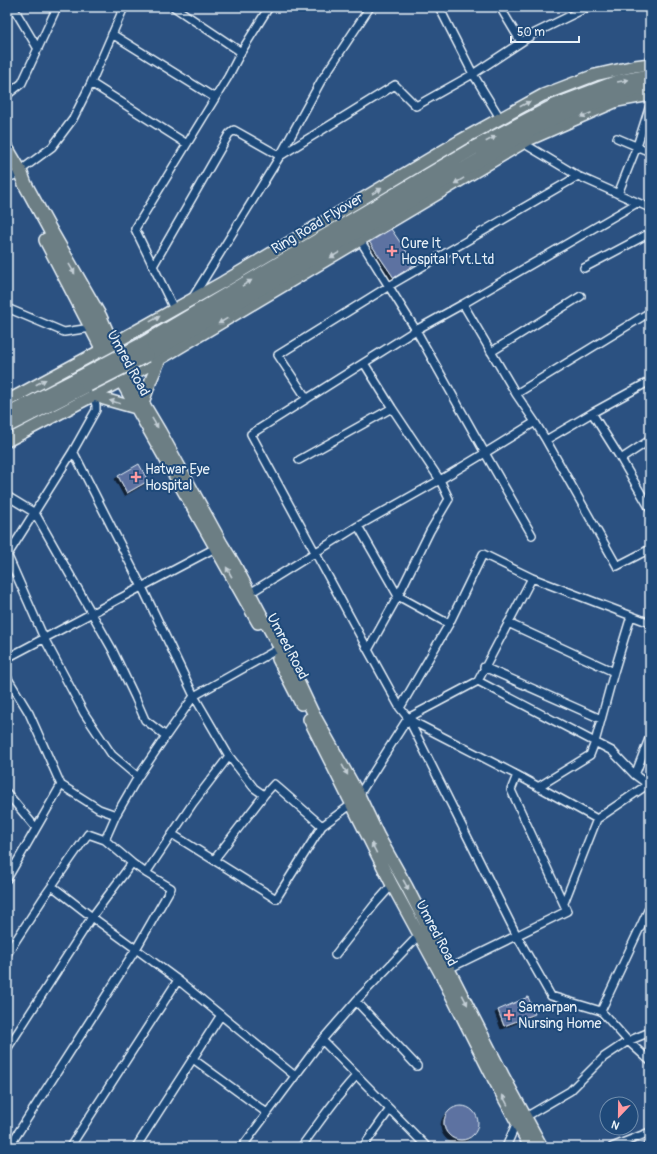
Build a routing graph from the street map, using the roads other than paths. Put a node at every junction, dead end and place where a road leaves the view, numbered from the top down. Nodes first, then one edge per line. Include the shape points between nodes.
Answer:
1 (13, 7) edge
2 (57, 7) edge
3 (124, 7) edge
4 (174, 7) edge
5 (269, 7) edge
6 (370, 7) edge
7 (438, 7) edge
8 (500, 7) edge
9 (588, 7) edge
10 (112, 34) junction
11 (521, 42) junction
12 (38, 49) junction
13 (241, 52) junction
14 (650, 64) edge
15 (473, 74) junction
16 (650, 76) edge
17 (91, 83) junction
18 (650, 86) edge
19 (7, 95) edge
20 (650, 95) edge
21 (215, 98) junction
22 (650, 105) edge
23 (500, 118) junction
24 (617, 138) dead end
25 (523, 143) junction
26 (187, 144) junction
27 (637, 146) junction
28 (7, 149) edge
29 (650, 152) edge
30 (280, 156) junction
31 (13, 170) edge
32 (578, 176) junction
33 (618, 194) junction
34 (637, 203) junction
35 (650, 208) edge
36 (650, 233) edge
37 (360, 240) junction
38 (153, 266) junction
39 (584, 268) dead end
40 (389, 286) junction
41 (581, 296) dead end
42 (192, 299) junction
43 (463, 304) junction
44 (7, 308) edge
45 (174, 309) junction
46 (650, 312) edge
47 (91, 328) junction
48 (416, 330) junction
49 (107, 347) junction
50 (144, 350) junction
51 (491, 352) junction
52 (160, 359) junction
53 (81, 360) junction
54 (364, 362) junction
55 (124, 379) junction
56 (650, 381) edge
57 (89, 388) junction
58 (516, 394) junction
59 (307, 399) junction
60 (7, 401) edge
61 (140, 406) junction
62 (392, 408) junction
63 (592, 413) junction
64 (7, 416) edge
65 (535, 422) junction
66 (7, 426) edge
67 (546, 440) junction
68 (650, 440) edge
69 (7, 441) edge
70 (73, 451) junction
71 (485, 453) junction
72 (621, 459) junction
73 (299, 460) dead end
74 (440, 480) junction
75 (7, 496) edge
76 (650, 509) edge
77 (35, 513) junction
78 (358, 526) junction
79 (532, 535) dead end
80 (219, 546) junction
81 (650, 549) edge
82 (315, 553) junction
83 (7, 555) edge
84 (532, 578) junction
85 (142, 587) junction
86 (250, 593) junction
87 (398, 596) junction
88 (92, 613) junction
89 (631, 616) junction
90 (508, 623) junction
91 (650, 623) edge
92 (449, 624) junction
93 (44, 638) junction
94 (277, 650) junction
95 (368, 650) junction
96 (7, 658) edge
97 (484, 667) junction
98 (614, 672) junction
99 (7, 677) edge
100 (478, 681) junction
101 (194, 696) junction
102 (400, 708) junction
103 (408, 718) junction
104 (601, 719) junction
105 (166, 736) junction
106 (650, 736) edge
107 (595, 742) junction
108 (229, 756) junction
109 (517, 775) junction
110 (635, 775) junction
111 (138, 777) junction
112 (61, 785) junction
113 (649, 786) edge
114 (538, 787) junction
115 (7, 793) edge
116 (264, 795) junction
117 (356, 800) junction
118 (116, 815) junction
119 (597, 819) junction
120 (322, 826) junction
121 (36, 828) junction
122 (172, 834) junction
123 (105, 840) junction
124 (214, 860) junction
125 (132, 863) junction
126 (146, 873) junction
127 (7, 879) edge
128 (392, 885) junction
129 (52, 886) junction
130 (564, 903) junction
131 (650, 906) edge
132 (92, 917) junction
133 (424, 931) junction
134 (518, 936) junction
135 (136, 949) junction
136 (7, 954) edge
137 (335, 955) dead end
138 (444, 971) junction
139 (178, 980) junction
140 (356, 1001) junction
141 (601, 1011) junction
142 (221, 1016) junction
143 (650, 1032) edge
144 (322, 1040) junction
145 (628, 1041) junction
146 (7, 1049) edge
147 (193, 1059) junction
148 (650, 1060) edge
149 (417, 1066) dead end
150 (357, 1075) junction
151 (294, 1076) junction
152 (390, 1109) junction
153 (267, 1114) junction
154 (522, 1120) junction
155 (650, 1132) edge
156 (9, 1147) edge
157 (70, 1147) edge
158 (136, 1147) edge
159 (242, 1147) edge
160 (301, 1147) edge
161 (363, 1147) edge
162 (428, 1147) edge
163 (506, 1147) edge
164 (530, 1147) edge
165 (542, 1147) edge
166 (612, 1147) edge

1 - 12 street
2 - 12 street
3 - 10 street
4 - 13 street
5 - 13 street
6 - 30 street via 321,81
7 - 15 street
8 - 11 street
9 - 11 street
10 - 17 street
10 - 21 street
11 - 15 street
12 - 19 street via 22,83
13 - 21 street
23 -> 14 main road via 543,94 588,78
15 - 23 street
15 - 30 street via 416,106 395,85
50 -> 16 highway, Ring Road Flyover via 474,148 554,106 617,82
17 - 26 street
17 - 31 street via 73,119 52,147
18 - 50 highway, Ring Road Flyover via 566,112 527,132
20 -> 25 main road via 617,101
21 - 26 street
22 - 27 street
42 -> 23 main road
24 - 27 street
25 - 32 street
25 -> 37 main road
26 - 38 street via 135,229
27 - 29 street
27 - 33 street
28 - 31 highway
30 - 38 street via 234,130 229,134
30 - 42 street
31 - 47 highway, Umred Road
31 -> 49 highway via 25,184 100,317
32 - 33 street
32 - 40 street
33 - 34 street
34 - 35 street
34 - 43 street
36 - 39 street
37 - 40 street
37 -> 52 main road
38 - 45 street
40 - 48 street
40 - 59 street via 278,355
41 - 51 street
42 - 45 main road
43 - 48 street
43 - 51 street
44 - 47 street via 64,332
49 -> 45 main road
46 - 58 street
47 - 49 highway, Umred Road
48 - 54 street
48 - 71 street
49 - 53 main road
49 - 55 highway via 122,367
50 - 57 highway, Ring Road Flyover, bridge
51 - 58 street
52 - 55 main road
52 - 61 main road
53 - 57 street
60 -> 53 main road
54 - 59 street
54 - 62 street
55 - 57 main road
55 - 61 main road, Umred Road
56 - 63 street
61 -> 57 main road via 104,399
57 - 64 highway, Ring Road Flyover
57 - 66 highway, Ring Road Flyover
57 - 69 main road
57 - 70 street via 96,410
58 - 65 street
59 - 82 street via 251,434
61 - 80 main road, Umred Road
62 - 73 street
62 - 74 street
63 - 67 street
63 - 72 street
65 - 67 street
65 - 71 street
67 - 81 street via 618,566
68 - 72 street
70 - 77 street
70 - 85 street
71 - 74 street
71 - 79 street
72 - 76 street
74 - 78 street
74 - 87 street via 449,499
75 - 77 street
77 - 83 street
77 - 88 street
78 - 82 street
78 - 87 street
80 - 85 street
80 - 86 main road via 235,565
94 -> 80 main road, Umred Road
82 - 86 street
82 - 95 street
83 - 93 street
84 - 89 street
84 - 90 street
84 - 92 street via 483,554
85 - 88 street
85 - 101 street
86 - 94 main road
87 - 92 street
87 - 95 street
88 - 93 street
88 - 105 street via 145,720
89 - 91 street
89 - 98 street
90 - 97 street
90 - 98 street
92 - 102 street
93 - 96 street
93 - 111 street via 84,713 112,755
94 - 101 street
94 - 117 main road, Umred Road
95 - 102 street
97 - 100 street
97 - 104 street
98 - 104 street
99 - 112 street via 29,713
100 - 103 street
100 - 107 street
101 - 105 street
101 - 108 street
102 - 103 street
103 - 109 street
103 - 117 street
103 - 134 street
104 - 107 street
105 - 111 street
106 - 110 street
107 - 110 street via 612,750
107 - 114 street via 590,755
108 - 116 street via 254,788
108 - 122 street
109 - 114 street
109 - 130 street via 511,790
110 - 113 street
111 - 118 street
112 - 118 street via 99,809
112 - 121 street
113 - 119 street
114 - 119 street
115 - 121 street
116 - 120 street via 274,784
116 - 124 street
117 - 120 street
128 -> 117 main road, Umred Road
117 -> 133 main road via 407,887
118 - 123 street
119 - 130 street
120 - 124 street via 276,899
121 - 127 street
122 - 124 street
122 - 126 street
123 - 125 street
123 - 129 street via 88,834
125 - 126 street
125 - 132 street
126 - 135 street via 171,888
128 - 133 main road, Umred Road
128 - 137 street
129 - 132 street
129 - 136 street
130 - 134 street via 568,911
131 - 141 street
132 - 135 street
132 - 146 street
133 - 138 main road, Umred Road
133 - 140 street
134 - 138 street
134 - 141 street via 551,996
135 - 139 street
135 - 156 street
138 - 154 main road, Umred Road
139 - 142 street
139 - 157 street
140 - 144 street
140 - 149 street
141 - 145 street
142 - 147 street
142 - 151 street
143 - 145 street
144 - 150 street
144 - 151 street
145 - 148 street
145 - 154 street via 604,1057 570,1091
147 - 153 street
147 - 158 street
150 - 152 street
150 - 160 street
151 - 153 street
152 - 161 street
152 - 162 street
153 - 159 street
154 - 163 street
154 - 164 main road, Umred Road
154 - 165 main road
155 - 166 street

